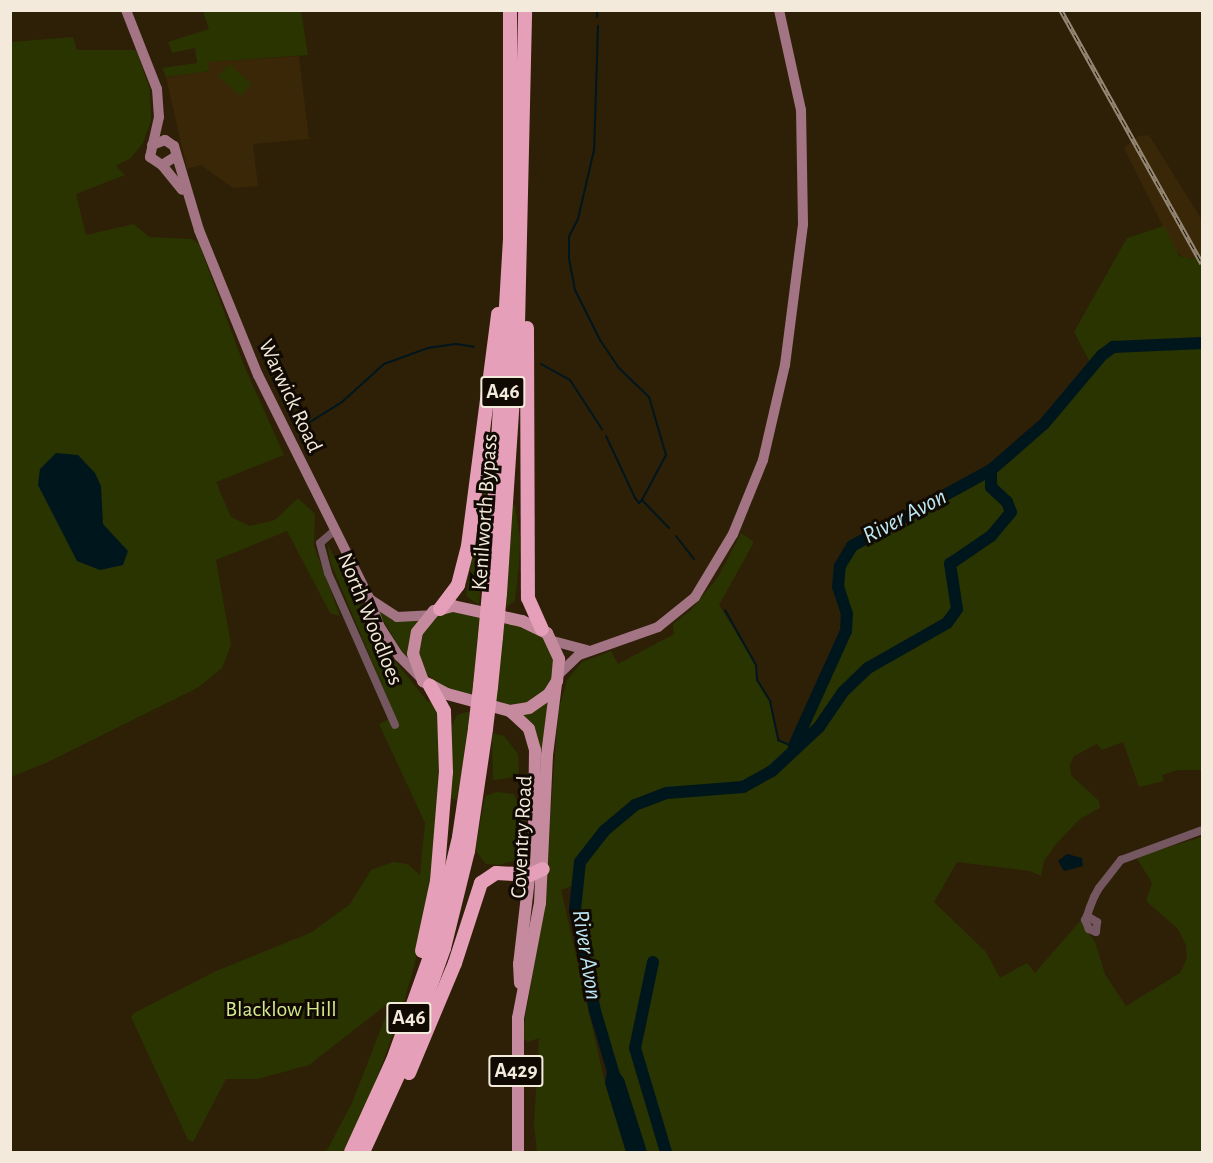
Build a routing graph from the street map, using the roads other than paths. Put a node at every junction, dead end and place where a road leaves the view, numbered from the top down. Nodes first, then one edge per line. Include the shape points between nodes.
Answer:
1 (126, 10) edge
2 (510, 10) edge
3 (525, 10) edge
4 (779, 10) edge
5 (525, 80) junction
6 (157, 89) junction
7 (167, 140) junction
8 (152, 145) junction
9 (175, 157) junction
10 (162, 165) junction
11 (512, 190) junction
12 (190, 203) junction
13 (334, 531) junction
14 (494, 593) junction
15 (370, 600) junction
16 (435, 612) junction
17 (542, 629) junction
18 (553, 641) junction
19 (589, 651) junction
20 (557, 680) junction
21 (425, 682) junction
22 (510, 711) junction
23 (395, 725) dead end
24 (481, 729) junction
25 (1203, 830) edge
26 (537, 872) junction
27 (1087, 916) dead end
28 (393, 1060) junction
29 (351, 1152) edge
30 (363, 1152) edge
31 (369, 1152) edge
32 (518, 1152) edge

1 - 6 street
2 - 11 highway, Kenilworth Bypass / A46
3 - 5 highway, Kenilworth Bypass / A46
4 - 19 street via 801,110 803,224 785,365 769,437 734,534 695,597 658,627 625,642
5 - 14 highway, Kenilworth Bypass / A46 via 517,348
5 - 17 highway via 528,598
6 - 7 street
6 - 8 street via 159,117
7 - 8 street
7 - 9 street via 174,147
8 - 10 street via 151,159
9 - 10 street
9 - 12 street, Warwick Road
10 - 12 street, Warwick Road
11 - 14 highway, Kenilworth Bypass / A46
11 - 16 highway via 490,394 468,546 458,585
12 - 13 street, Warwick Road via 246,350
13 - 15 street, Warwick Road
13 - 23 street, North Woodloes via 320,543 328,573
14 - 24 highway, Kenilworth Bypass / A46, bridge
15 - 16 street via 397,617
15 - 21 street, Warwick Road via 390,645
16 - 17 main road via 465,606
16 - 21 main road via 414,643
17 - 18 main road
18 - 19 street
18 - 20 main road via 559,659
19 - 20 street via 568,662
20 - 22 main road via 537,704
20 - 26 main road, Coventry Road / A429
21 - 22 main road
21 - 28 highway via 443,706 446,720 443,828 430,918
22 - 26 main road, Coventry Road / A429 via 526,725 535,746
24 - 28 highway, Kenilworth Bypass / A46 via 430,954
24 - 30 highway, Kenilworth Bypass / A46 via 478,797 456,905 409,1048
25 - 27 street via 1121,860 1099,888
26 - 31 highway, A46 via 496,873 481,883 427,1034
26 - 32 main road, Coventry Road / A429 via 533,942 521,991 516,1059
28 - 29 highway, A46

